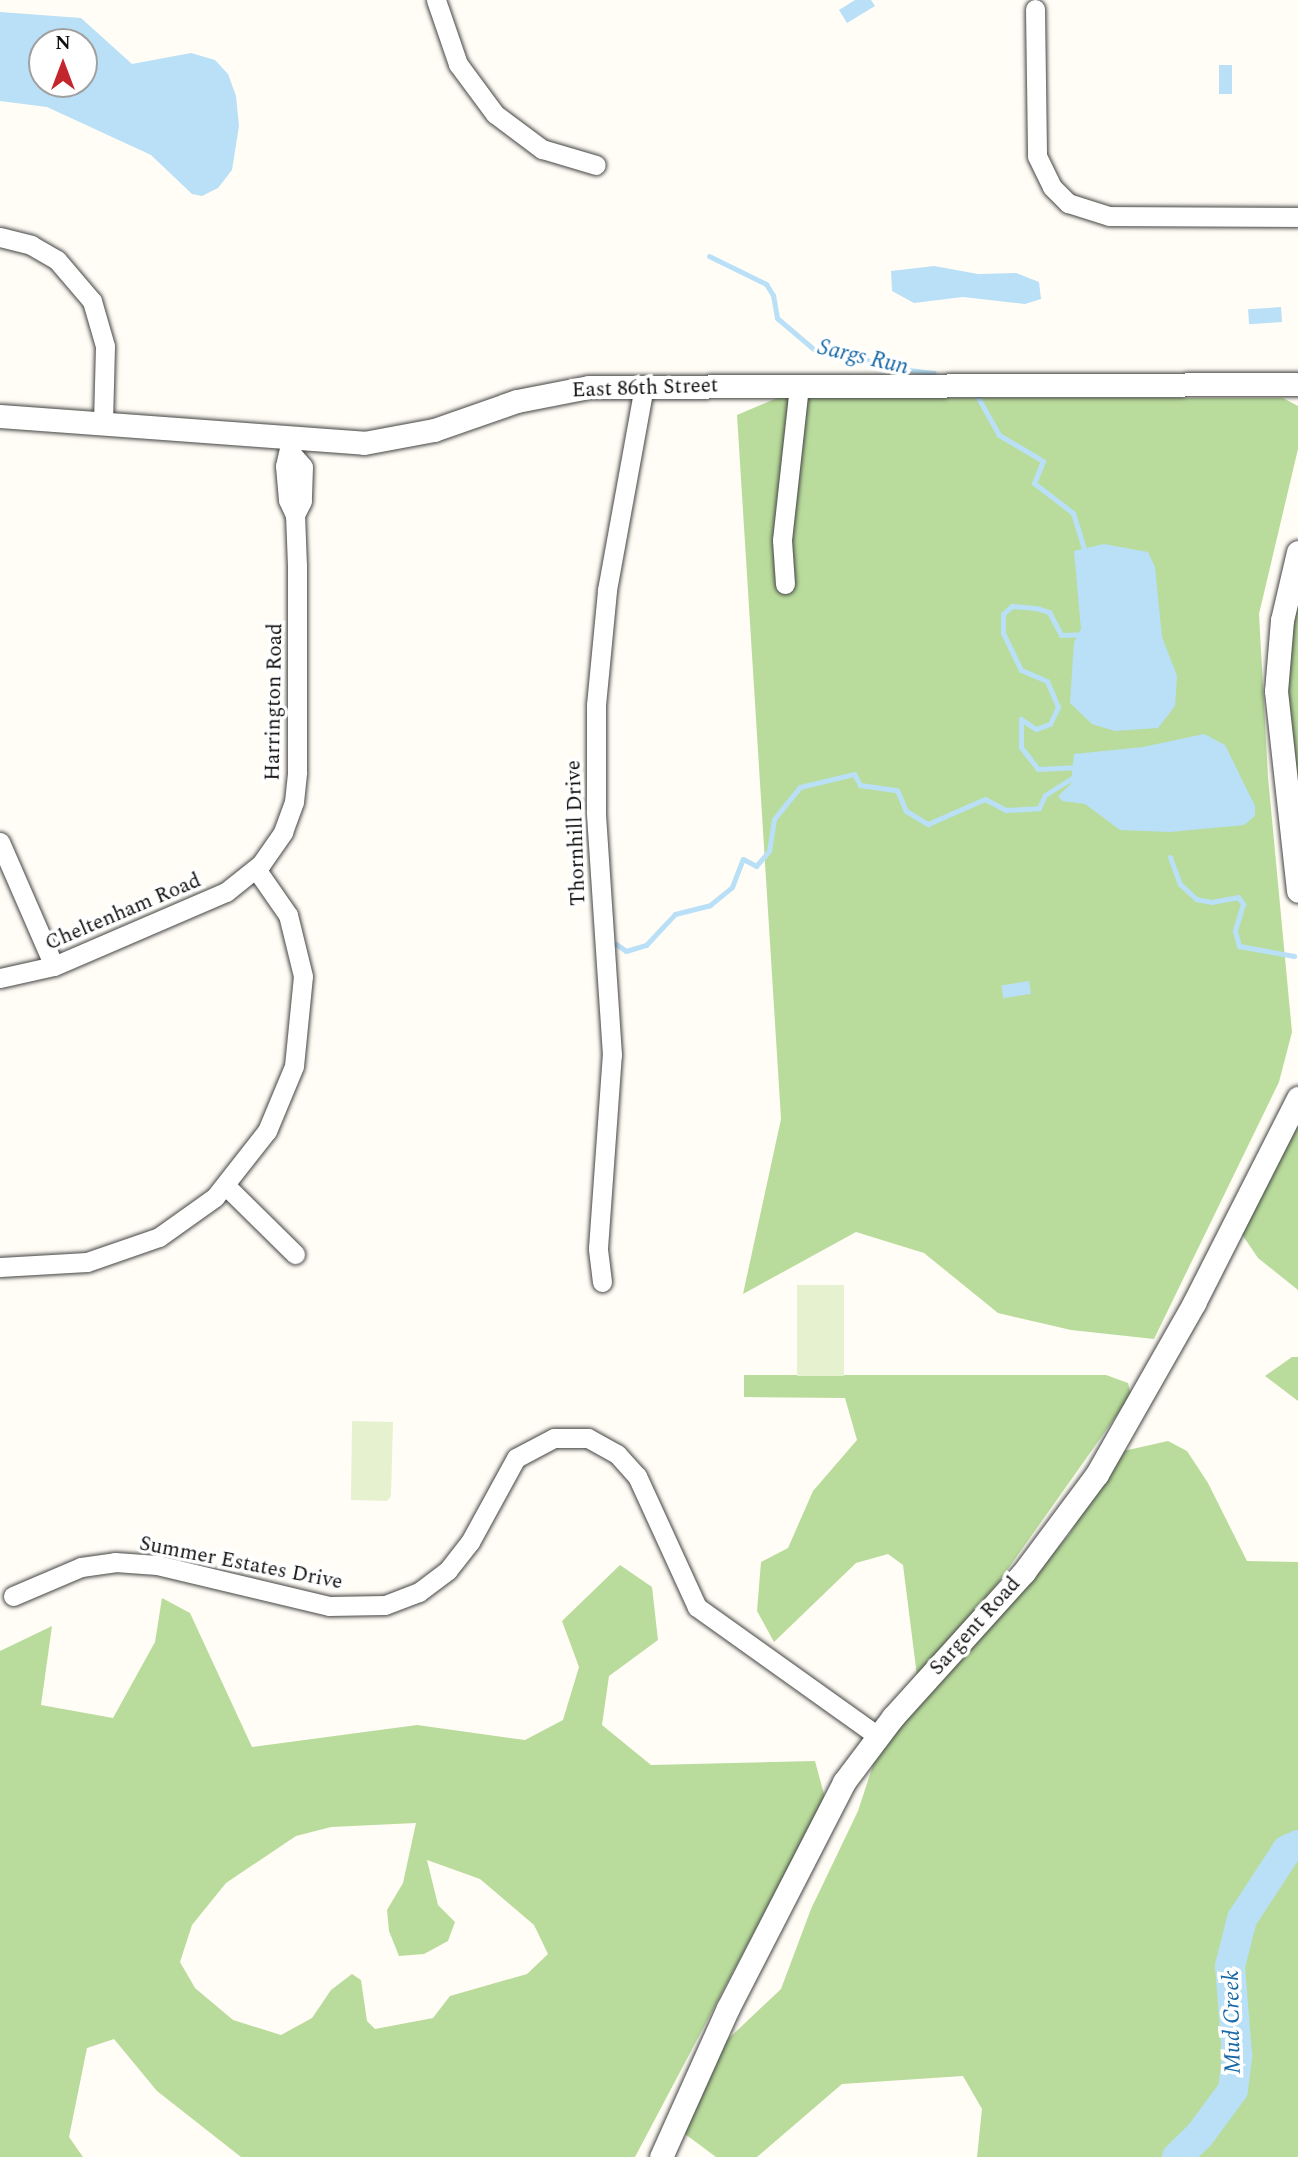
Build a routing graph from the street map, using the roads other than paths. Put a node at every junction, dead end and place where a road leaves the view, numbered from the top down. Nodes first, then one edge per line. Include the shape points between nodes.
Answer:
1 (436, 0) edge
2 (1035, 9) dead end
3 (596, 165) dead end
4 (1298, 217) edge
5 (0, 237) edge
6 (1298, 384) edge
7 (799, 385) junction
8 (644, 386) junction
9 (0, 416) edge
10 (103, 423) junction
11 (291, 447) junction
12 (1298, 552) edge
13 (785, 584) dead end
14 (0, 842) edge
15 (256, 869) junction
16 (1298, 891) edge
17 (54, 966) junction
18 (0, 978) edge
19 (1298, 1098) edge
20 (226, 1186) junction
21 (295, 1254) dead end
22 (0, 1267) edge
23 (603, 1282) dead end
24 (13, 1596) dead end
25 (878, 1736) junction
26 (661, 2157) edge

1 - 3 street via 458,64 495,114 542,149
2 - 4 street via 1036,150 1045,177 1069,203 1109,216
5 - 10 street via 31,245 57,260 92,301 105,346
6 - 7 street, East 86th Street
7 - 8 street, East 86th Street
7 - 13 street via 782,540
8 - 11 street, East 86th Street via 543,394 392,440
8 - 23 street, Thornhill Drive via 607,590 596,705 596,811 612,1055 598,1248
9 - 10 street, East 86th Street
10 - 11 street, East 86th Street
11 - 15 street, Harrington Road via 303,467 302,501 295,515 297,778 286,825
12 - 16 street via 1282,620 1276,691
14 - 17 street
15 - 17 street, Cheltenham Road via 212,899
15 - 20 street via 280,901 296,937 303,976 301,1029 290,1078 274,1118
17 - 18 street, Cheltenham Road
19 - 25 street, Sargent Road via 1194,1303 1091,1482 1024,1572
20 - 21 street
20 - 22 street via 185,1221 138,1246 64,1266
24 - 25 street, Summer Estates Drive via 81,1567 115,1562 157,1565 329,1606 385,1605 419,1592 453,1564 516,1458 554,1438 588,1438 617,1454 637,1476 696,1608
25 - 26 street, Sargent Road via 827,1812 723,2018

